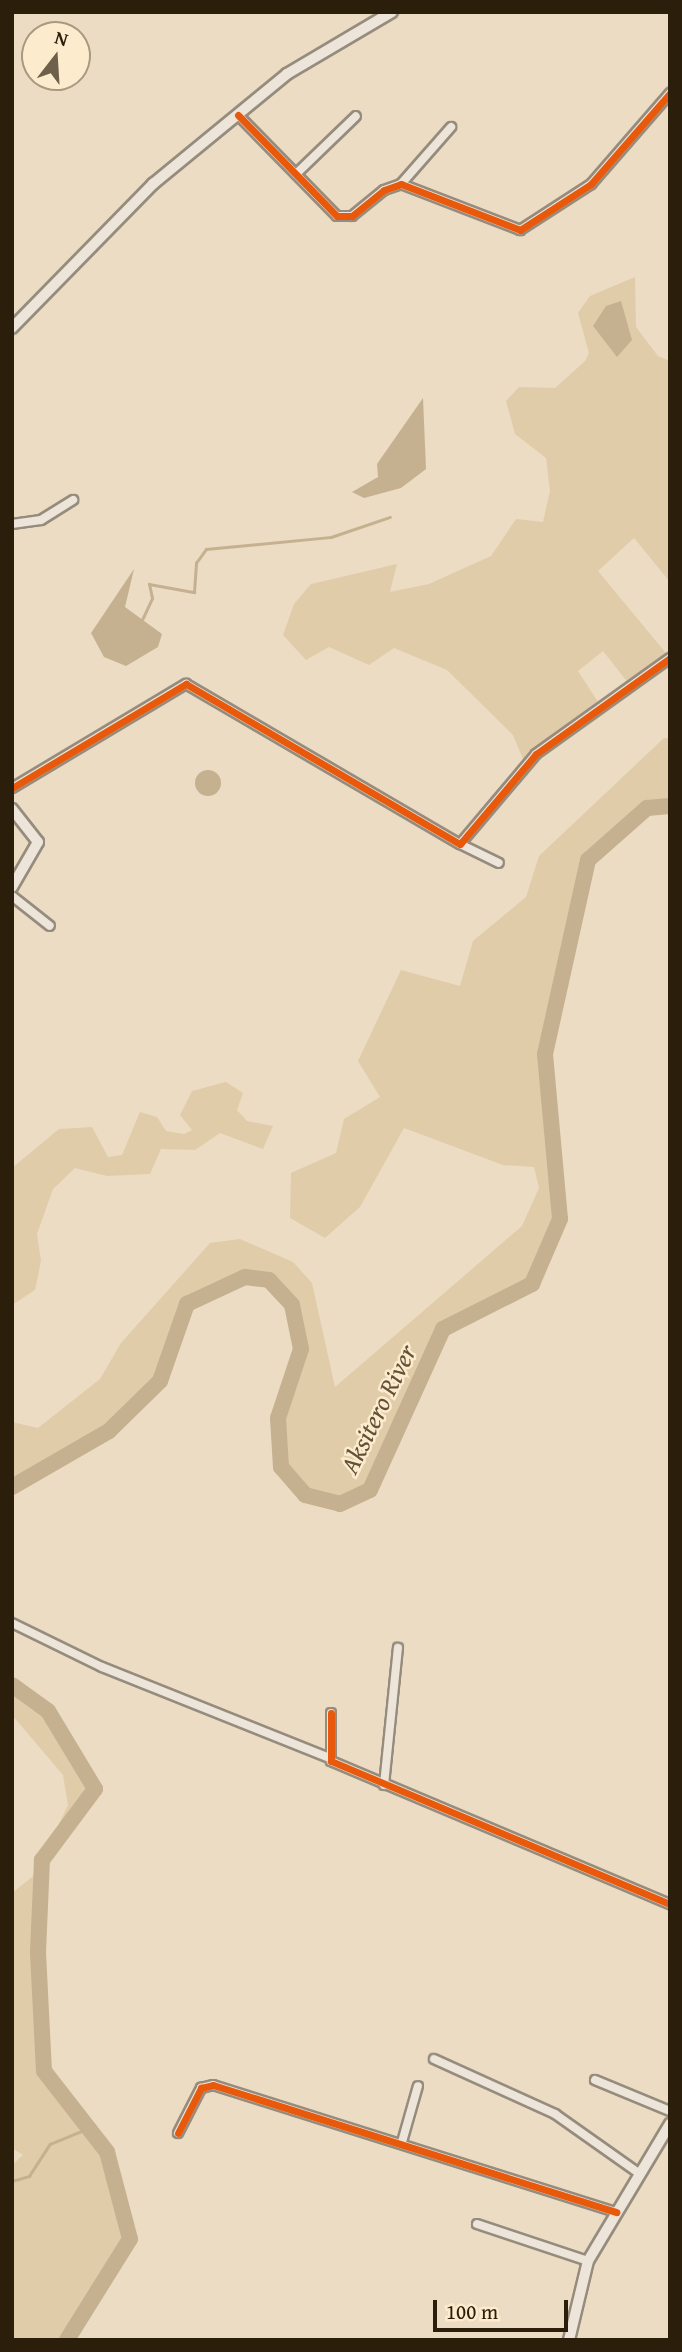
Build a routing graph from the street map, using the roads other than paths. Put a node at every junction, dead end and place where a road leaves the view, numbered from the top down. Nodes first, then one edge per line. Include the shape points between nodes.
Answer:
1 (392, 12) edge
2 (670, 93) edge
3 (239, 115) junction
4 (356, 116) dead end
5 (451, 127) dead end
6 (296, 174) junction
7 (401, 184) junction
8 (12, 328) edge
9 (73, 500) dead end
10 (12, 524) edge
11 (670, 658) edge
12 (12, 788) edge
13 (12, 809) edge
14 (460, 844) junction
15 (499, 863) dead end
16 (12, 887) edge
17 (12, 896) edge
18 (50, 926) dead end
19 (12, 1623) edge
20 (398, 1648) dead end
21 (331, 1713) dead end
22 (329, 1758) junction
23 (384, 1785) junction
24 (670, 1904) edge
25 (434, 2059) dead end
26 (595, 2080) dead end
27 (418, 2086) dead end
28 (670, 2111) edge
29 (670, 2124) edge
30 (178, 2133) dead end
31 (402, 2142) junction
32 (640, 2174) junction
33 (617, 2212) junction
34 (477, 2224) dead end
35 (588, 2261) junction
36 (569, 2340) edge

1 - 3 street via 287,74
2 - 7 street via 591,184 520,230
3 - 6 street
3 - 8 street via 153,184
4 - 6 street
5 - 7 street
6 - 7 street via 344,218
9 - 10 street via 41,520
11 - 14 street via 536,754
12 - 14 street via 186,684
13 - 16 street via 38,842
14 - 15 street
17 - 18 street
19 - 22 street via 102,1667
20 - 23 street
21 - 22 street
22 - 23 street
23 - 24 street
25 - 32 street via 555,2114
26 - 28 street
27 - 31 street
29 - 32 street
30 - 31 street via 201,2088 213,2085
31 - 33 street
32 - 33 street
33 - 35 street
34 - 35 street
35 - 36 street

